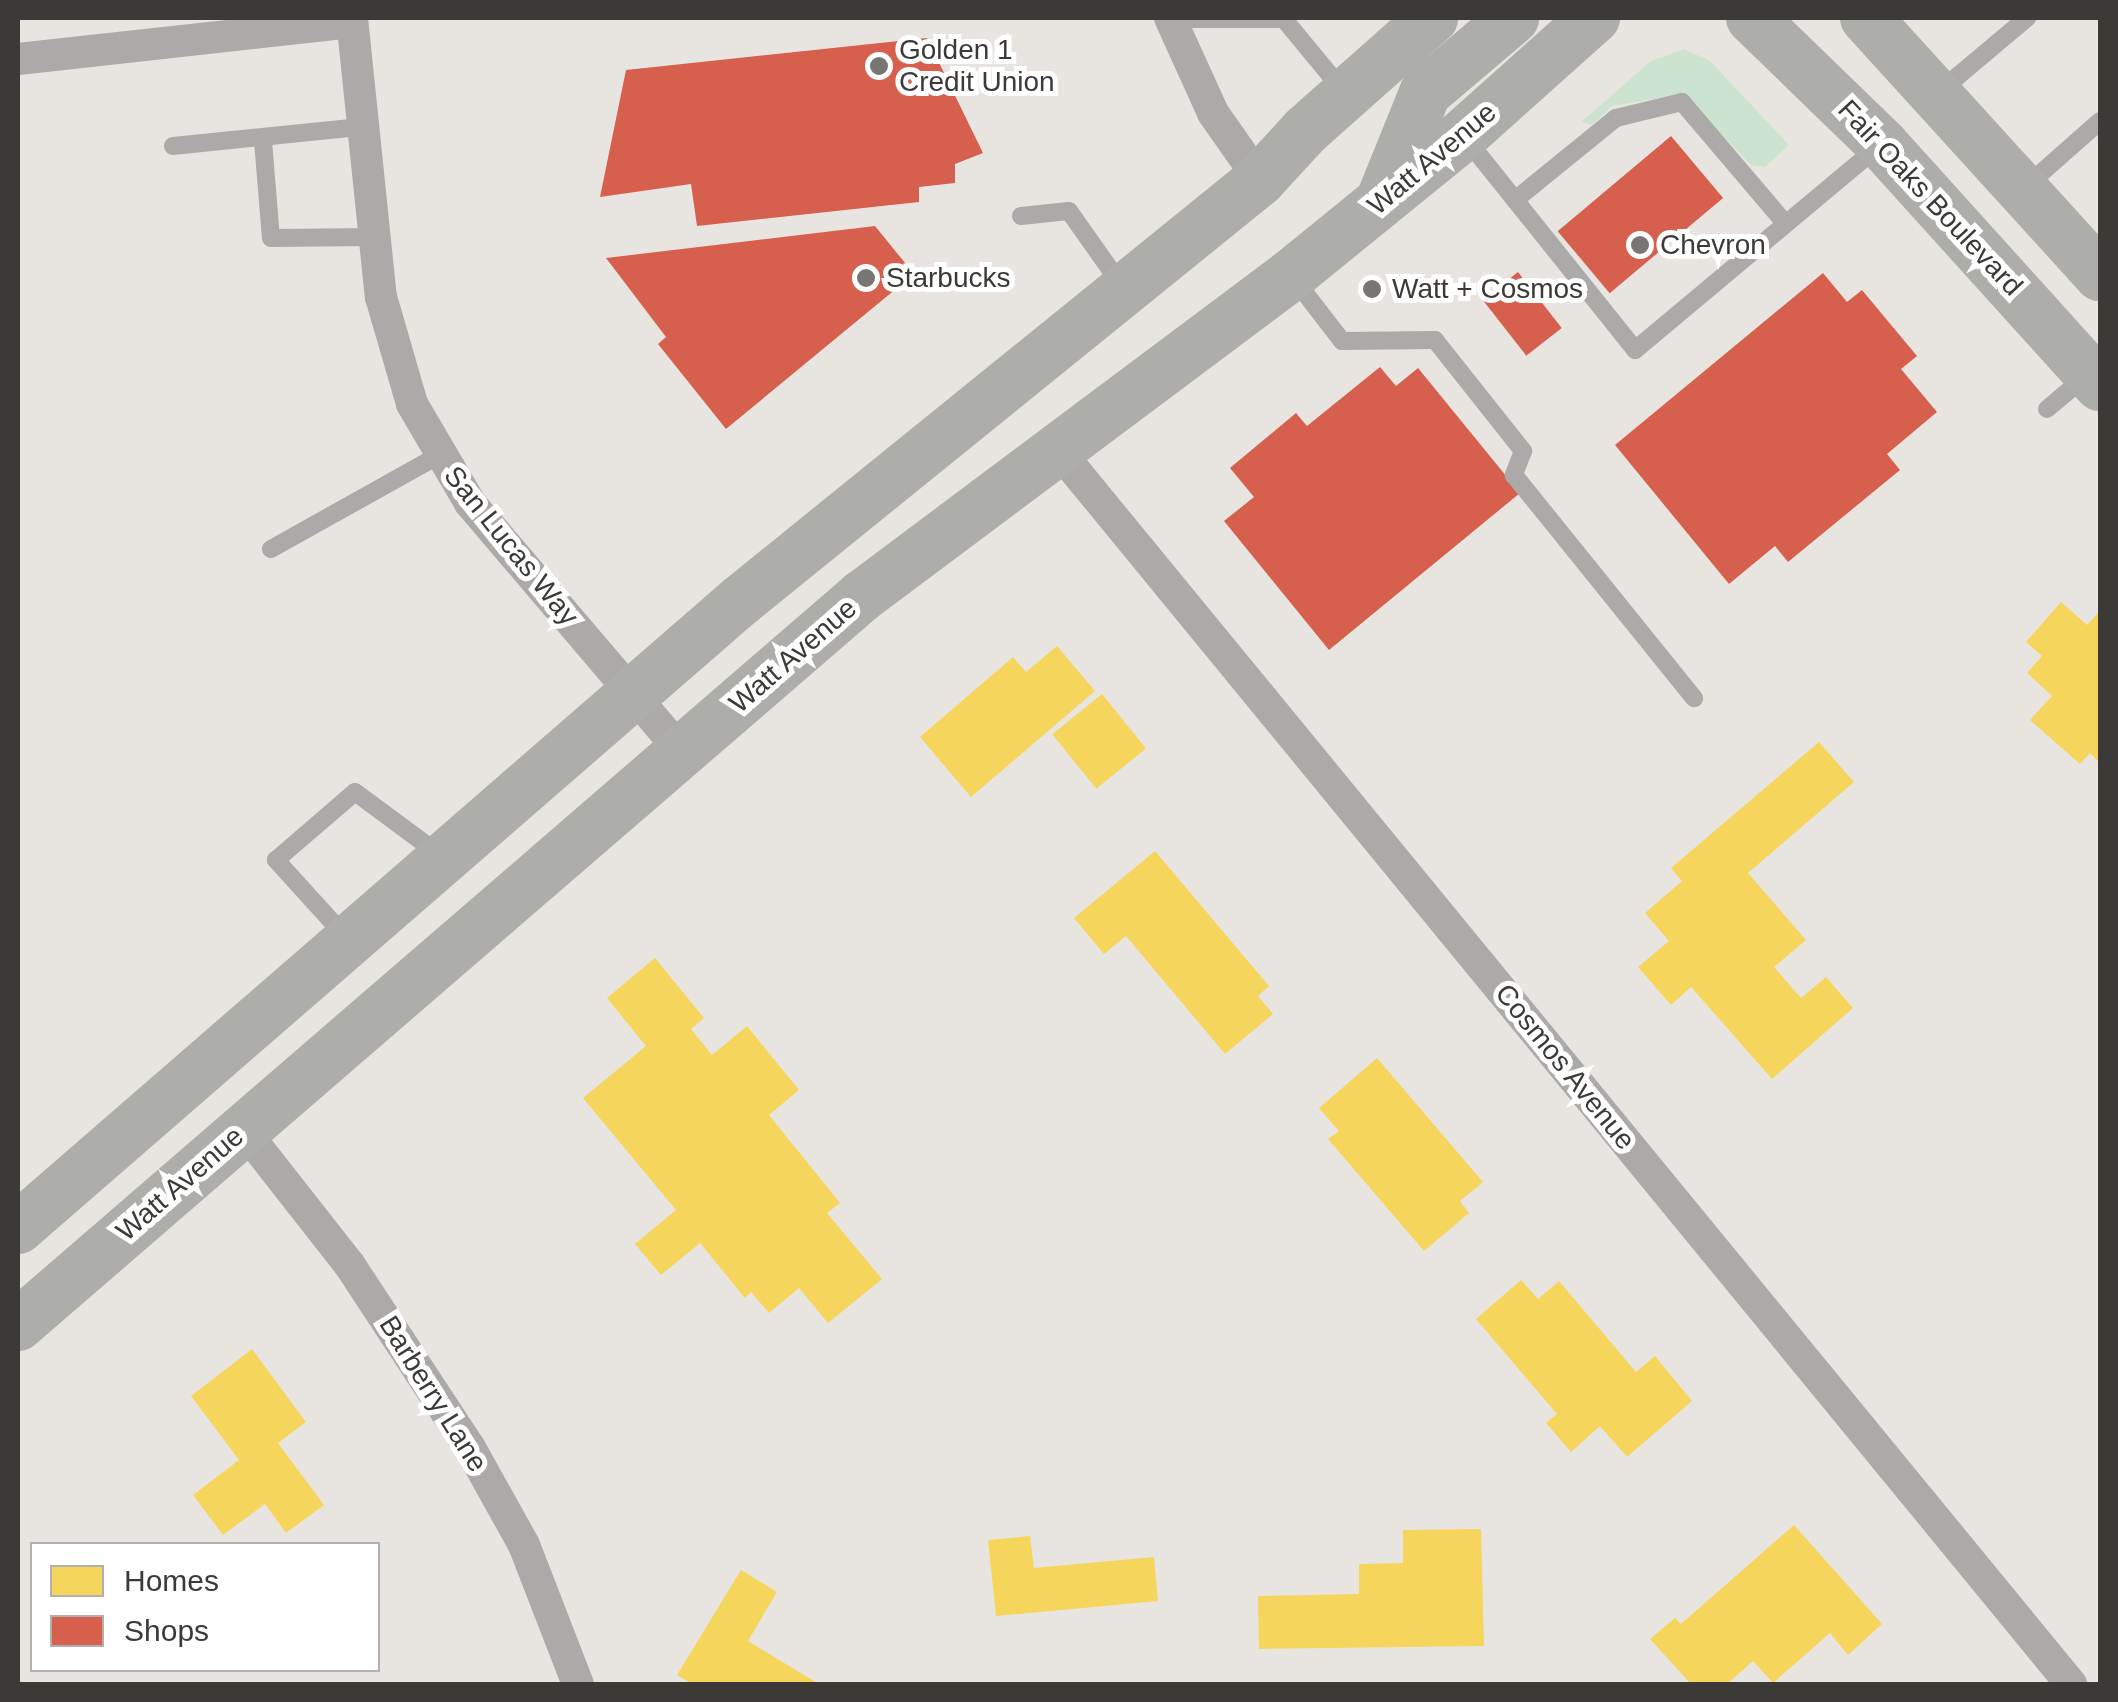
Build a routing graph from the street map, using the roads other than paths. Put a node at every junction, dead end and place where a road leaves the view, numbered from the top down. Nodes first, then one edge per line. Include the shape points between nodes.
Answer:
1 (1171, 18) edge
2 (1282, 18) edge
3 (1432, 18) edge
4 (1513, 18) edge
5 (1594, 18) edge
6 (1752, 18) edge
7 (1866, 18) edge
8 (2027, 18) edge
9 (352, 20) edge
10 (18, 60) edge
11 (1936, 95) junction
12 (1348, 96) junction
13 (2100, 121) edge
14 (360, 127) junction
15 (1463, 135) junction
16 (264, 142) junction
17 (1882, 144) junction
18 (174, 146) dead end
19 (1260, 180) junction
20 (2023, 188) junction
21 (1515, 200) junction
22 (1381, 203) junction
23 (1021, 216) dead end
24 (1785, 223) junction
25 (376, 237) junction
26 (1292, 275) junction
27 (2100, 275) edge
28 (1125, 291) junction
29 (2095, 379) edge
30 (2048, 408) dead end
31 (1058, 450) junction
32 (439, 455) junction
33 (271, 549) dead end
34 (634, 692) junction
35 (1694, 698) dead end
36 (682, 752) junction
37 (444, 858) junction
38 (349, 940) junction
39 (243, 1129) junction
40 (18, 1228) edge
41 (18, 1325) edge
42 (578, 1684) edge
43 (2071, 1684) edge

1 - 2 lane
1 - 19 street via 1218,122
2 - 12 lane
3 - 12 main road
4 - 22 main road via 1425,93
5 - 15 main road, Watt Avenue
6 - 17 main road, Fair Oaks Boulevard
7 - 11 main road
8 - 11 lane
9 - 10 street
9 - 14 street, San Lucas Way
11 - 20 main road
12 - 19 main road
13 - 20 lane
14 - 16 lane
14 - 25 street, San Lucas Way
15 - 21 lane
15 - 22 main road, Watt Avenue
16 - 18 lane
16 - 25 lane via 271,238
17 - 24 lane
17 - 29 main road, Fair Oaks Boulevard
19 - 28 main road
20 - 27 main road
21 - 24 lane via 1616,118 1682,102
21 - 24 lane via 1635,350
22 - 26 main road, Watt Avenue
23 - 28 lane via 1069,211
25 - 32 street, San Lucas Way via 393,352
26 - 31 main road, Watt Avenue
26 - 35 lane via 1342,341 1435,340 1523,452 1514,475
28 - 34 main road
29 - 30 lane
31 - 36 main road, Watt Avenue via 862,596
31 - 43 street, Cosmos Avenue
32 - 33 lane
32 - 34 street, San Lucas Way via 470,503
34 - 36 street, San Lucas Way
34 - 37 main road
36 - 39 main road, Watt Avenue
37 - 38 main road
37 - 38 lane via 355,792 276,860
38 - 40 main road
39 - 41 main road, Watt Avenue
39 - 42 street, Barberry Lane via 349,1264 470,1448 524,1545

